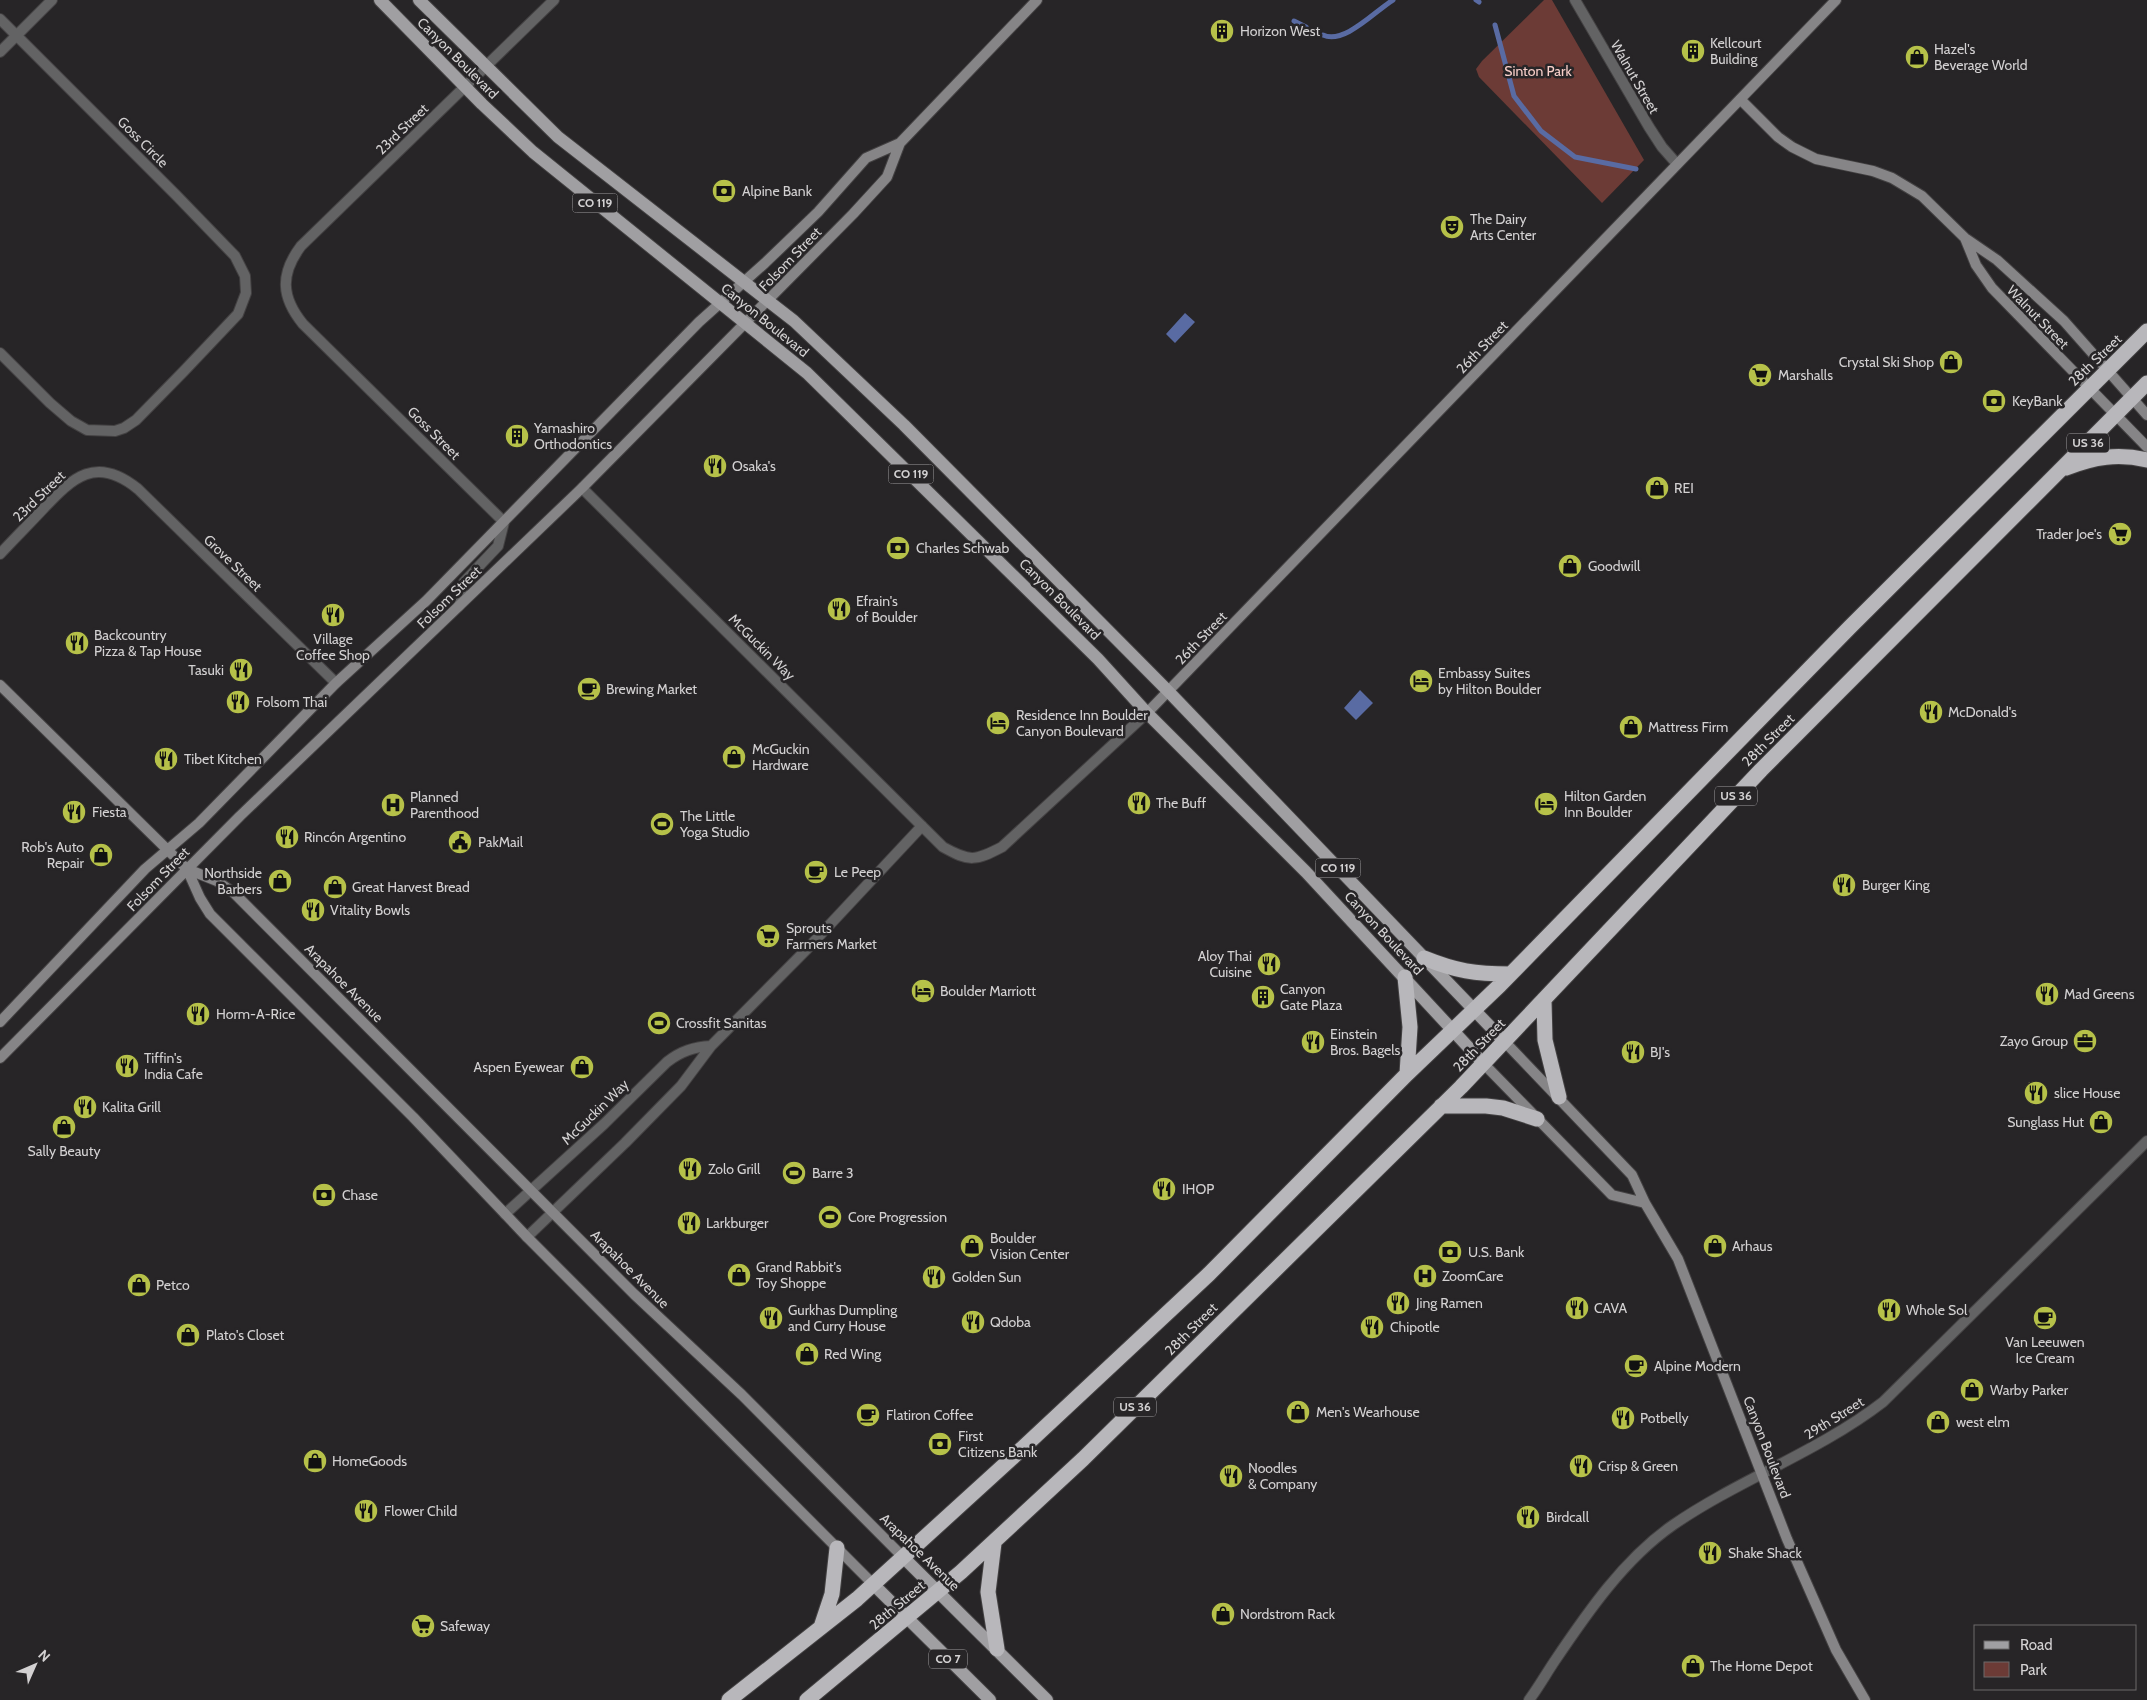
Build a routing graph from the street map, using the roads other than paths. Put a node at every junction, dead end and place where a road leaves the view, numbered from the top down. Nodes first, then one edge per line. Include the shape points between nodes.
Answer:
1 (52, 0) edge
2 (380, 0) edge
3 (419, 0) edge
4 (554, 0) edge
5 (1037, 0) edge
6 (1575, 0) edge
7 (1836, 0) edge
8 (0, 19) edge
9 (16, 35) junction
10 (0, 52) edge
11 (486, 67) junction
12 (465, 87) junction
13 (1741, 100) junction
14 (900, 143) junction
15 (1677, 164) junction
16 (1965, 238) junction
17 (744, 282) junction
18 (286, 288) joint
19 (768, 300) junction
20 (721, 303) junction
21 (746, 323) junction
22 (2147, 331) edge
23 (0, 353) edge
24 (2107, 371) junction
25 (2147, 383) edge
26 (2089, 388) junction
27 (2132, 398) junction
28 (2115, 415) junction
29 (2147, 415) edge
30 (2147, 447) edge
31 (2147, 460) edge
32 (2060, 470) junction
33 (104, 472) joint
34 (582, 488) junction
35 (504, 522) junction
36 (0, 554) edge
37 (459, 606) junction
38 (336, 683) junction
39 (0, 686) edge
40 (1168, 691) junction
41 (1147, 713) junction
42 (922, 826) junction
43 (168, 850) junction
44 (187, 869) junction
45 (1424, 958) junction
46 (1510, 974) junction
47 (1405, 977) junction
48 (1544, 1001) junction
49 (1474, 1010) junction
50 (0, 1022) edge
51 (1452, 1031) junction
52 (1504, 1041) junction
53 (712, 1046) junction
54 (0, 1058) edge
55 (1483, 1063) junction
56 (1407, 1074) junction
57 (1559, 1097) junction
58 (1441, 1106) junction
59 (1537, 1119) junction
60 (2147, 1141) edge
61 (532, 1191) junction
62 (1646, 1203) junction
63 (553, 1213) junction
64 (506, 1214) junction
65 (528, 1237) junction
66 (1761, 1474) junction
67 (994, 1543) junction
68 (837, 1548) junction
69 (903, 1557) junction
70 (873, 1584) junction
71 (940, 1591) junction
72 (907, 1619) junction
73 (821, 1627) junction
74 (997, 1649) junction
75 (729, 1700) edge
76 (807, 1700) edge
77 (990, 1700) edge
78 (1047, 1700) edge
79 (1529, 1700) edge
80 (1865, 1700) edge

1 - 9 street
2 - 12 main road, Canyon Boulevard / CO 119
3 - 11 main road, Canyon Boulevard / CO 119
4 - 11 street, 23rd Street
5 - 14 main road, Folsom Street
6 - 15 street, Walnut Street via 1649,128
7 - 13 main road, 26th Street
8 - 9 street, Goss Circle
9 - 10 street
9 - 23 street, Goss Circle via 235,256 245,276 245,295 238,314 145,412 124,428 87,430 71,421
11 - 12 street, 23rd Street
11 - 17 main road, Canyon Boulevard / CO 119 via 558,137
12 - 18 street, 23rd Street via 301,246 291,259
12 - 20 main road, Canyon Boulevard / CO 119 via 533,152
13 - 15 main road, 26th Street
13 - 16 main road, Walnut Street via 1792,148 1816,159 1873,172 1913,189
14 - 17 main road, Folsom Street via 866,158 813,217
14 - 19 main road, Folsom Street via 887,177
15 - 40 main road, 26th Street
16 - 24 main road, Walnut Street via 2027,286 2076,334
16 - 26 main road, Walnut Street via 1976,265 1992,288
17 - 19 main road, Canyon Boulevard / CO 119
17 - 20 main road, Folsom Street
18 - 35 street, Goss Street via 290,304 303,324
19 - 21 main road, Folsom Street
19 - 40 main road, Canyon Boulevard / CO 119 via 809,334 904,425
20 - 21 main road, Canyon Boulevard / CO 119
20 - 35 main road, Folsom Street
21 - 34 main road, Folsom Street
21 - 41 main road, Canyon Boulevard / CO 119 via 807,373 1070,631
22 - 24 highway, 28th Street / US 36
24 - 26 highway, 28th Street / US 36
24 - 27 main road, Walnut Street
25 - 27 highway, 28th Street / US 36
26 - 28 main road, Walnut Street
26 - 46 highway, 28th Street / US 36 via 1780,697
27 - 28 highway, 28th Street / US 36
27 - 29 main road, Walnut Street
28 - 30 main road, Walnut Street
28 - 32 highway, 28th Street / US 36
31 - 32 highway via 2103,456
32 - 48 highway, 28th Street / US 36 via 1761,770
33 - 36 street, 23rd Street via 88,473 72,480
33 - 38 street, Grove Street via 125,479 138,489
34 - 37 main road, Folsom Street
34 - 42 street, McGuckin Way
35 - 37 street via 498,546 464,582
35 - 38 main road, Folsom Street via 426,601
37 - 44 main road, Folsom Street
38 - 43 main road, Folsom Street via 204,818
39 - 43 main road, Arapahoe Avenue
40 - 41 main road, 26th Street
40 - 45 main road, Canyon Boulevard / CO 119
41 - 42 street, McGuckin Way via 1002,847 980,858 961,857 943,848
41 - 47 main road, Canyon Boulevard / CO 119 via 1306,872
42 - 53 street
43 - 44 main road, Arapahoe Avenue
43 - 50 main road, Folsom Street via 145,869
44 - 54 main road, Folsom Street
44 - 61 main road, Arapahoe Avenue via 217,881 234,893
44 - 64 main road, Arapahoe Avenue via 210,914
45 - 46 highway, CO 119 via 1451,969
45 - 49 main road, Canyon Boulevard
46 - 49 highway, 28th Street / US 36
47 - 51 main road, Canyon Boulevard / CO 119
47 - 56 highway via 1410,1027
48 - 52 highway, 28th Street / US 36
48 - 57 highway via 1546,1040
49 - 51 highway, 28th Street / US 36
49 - 52 main road, Canyon Boulevard
51 - 55 main road, Canyon Boulevard / CO 119
51 - 56 highway, 28th Street / US 36
52 - 55 highway, 28th Street / US 36
52 - 57 main road, Canyon Boulevard
53 - 61 street, McGuckin Way via 694,1047 667,1062
53 - 63 street via 681,1086
55 - 58 highway, 28th Street / US 36
55 - 59 main road, Canyon Boulevard
56 - 69 highway, 28th Street / US 36 via 1209,1274
57 - 62 main road, Canyon Boulevard via 1632,1175
58 - 59 highway via 1503,1108
58 - 67 highway, 28th Street / US 36
59 - 62 main road, Canyon Boulevard via 1612,1195
60 - 66 street, 29th Street via 1883,1402 1819,1444
61 - 63 main road, Arapahoe Avenue
61 - 64 street, McGuckin Way
62 - 66 main road, Canyon Boulevard via 1678,1259
63 - 65 street
63 - 69 main road, Arapahoe Avenue via 638,1299 742,1395
64 - 65 main road, Arapahoe Avenue
65 - 68 main road, Arapahoe Avenue
66 - 79 street, 29th Street via 1673,1525 1635,1557 1584,1620
66 - 80 main road, Canyon Boulevard via 1824,1624
67 - 71 highway, 28th Street / US 36
67 - 74 highway via 988,1592
68 - 70 main road, Arapahoe Avenue
68 - 73 highway via 832,1594
69 - 70 highway, 28th Street / US 36
69 - 71 main road, Arapahoe Avenue
70 - 72 main road, Arapahoe Avenue / CO 7
70 - 73 highway, 28th Street / US 36
71 - 72 highway, 28th Street / US 36
71 - 74 main road, Arapahoe Avenue
72 - 76 highway, 28th Street / US 36
72 - 77 main road, Arapahoe Avenue / CO 7
73 - 75 highway, US 36
74 - 78 main road, Arapahoe Avenue

